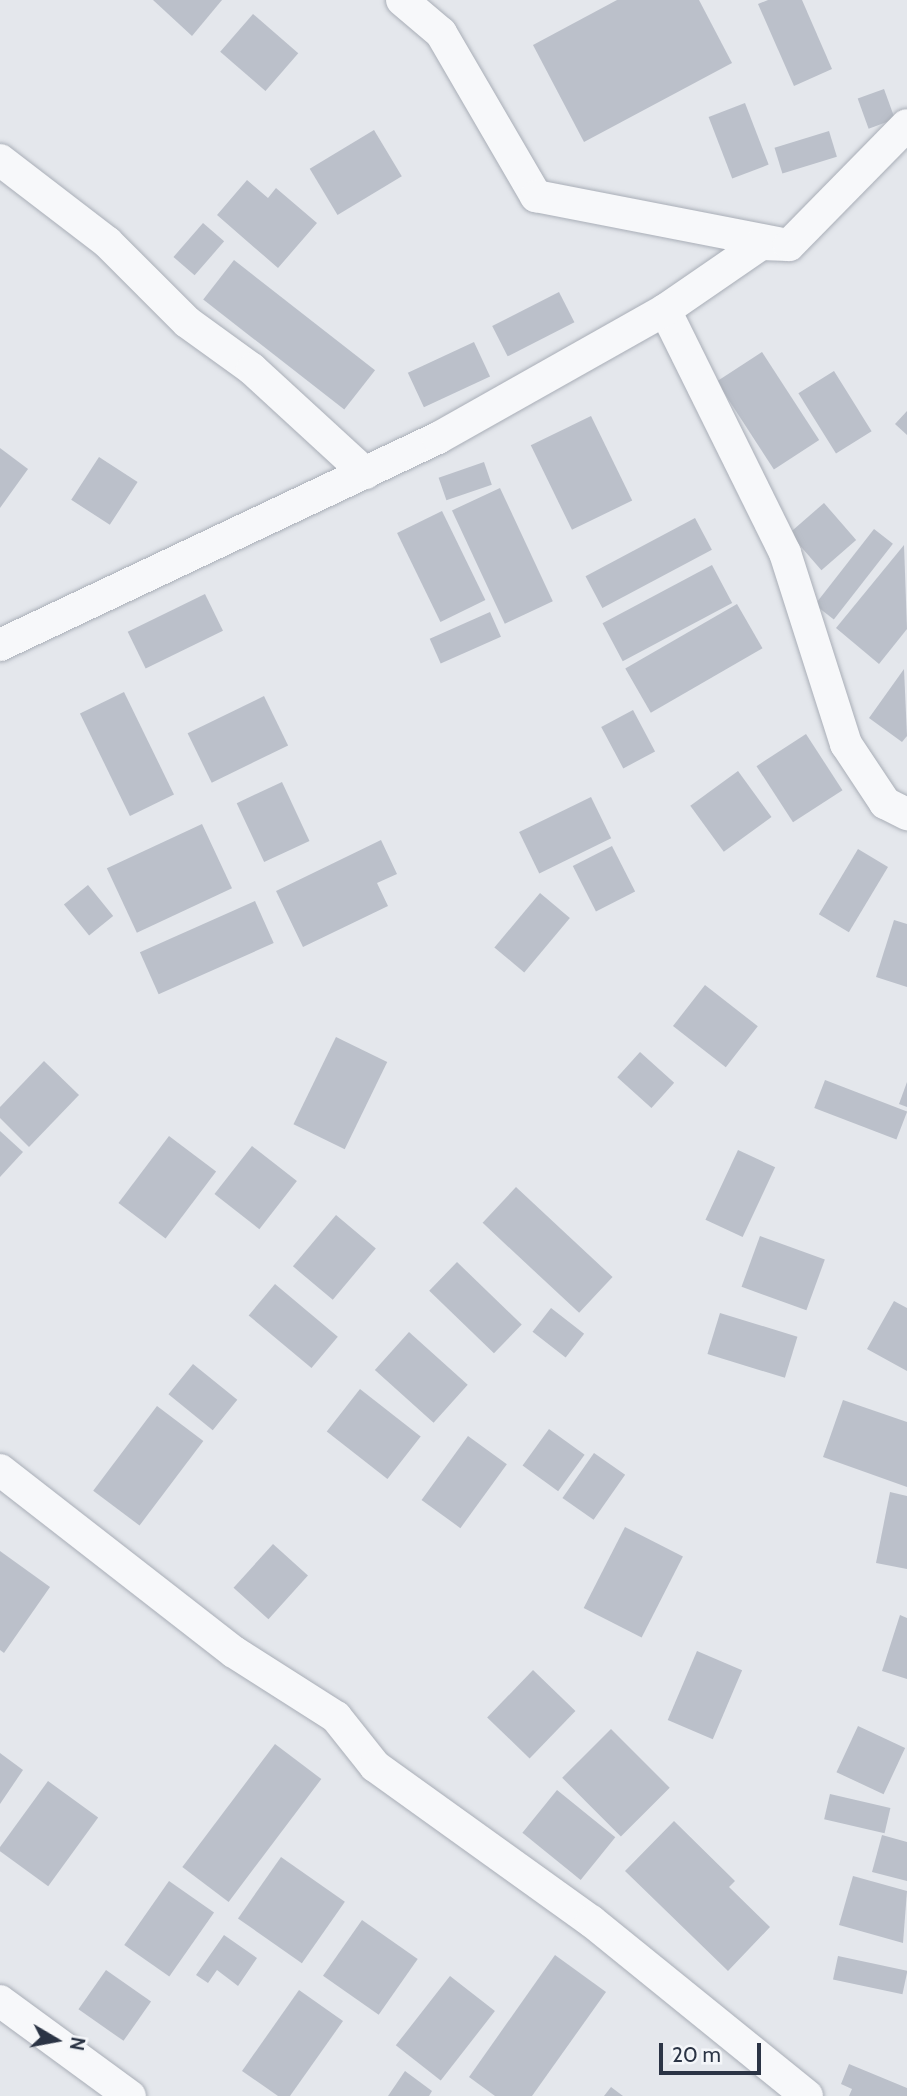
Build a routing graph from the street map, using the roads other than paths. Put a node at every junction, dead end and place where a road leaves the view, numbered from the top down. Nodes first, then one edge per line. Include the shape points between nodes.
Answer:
1 (402, 0) edge
2 (907, 125) edge
3 (0, 160) edge
4 (789, 245) junction
5 (665, 310) junction
6 (365, 473) junction
7 (0, 645) edge
8 (907, 814) edge
9 (0, 1470) edge
10 (0, 2001) edge
11 (131, 2096) edge
12 (807, 2096) edge

1 - 4 street via 441,33 536,197
2 - 4 street
3 - 6 street via 107,242 187,322 252,369
4 - 5 street via 761,244
5 - 6 street
5 - 8 street via 785,553 846,744 885,803
6 - 7 street
9 - 12 street via 234,1652 336,1717 375,1766 591,1921
10 - 11 street

